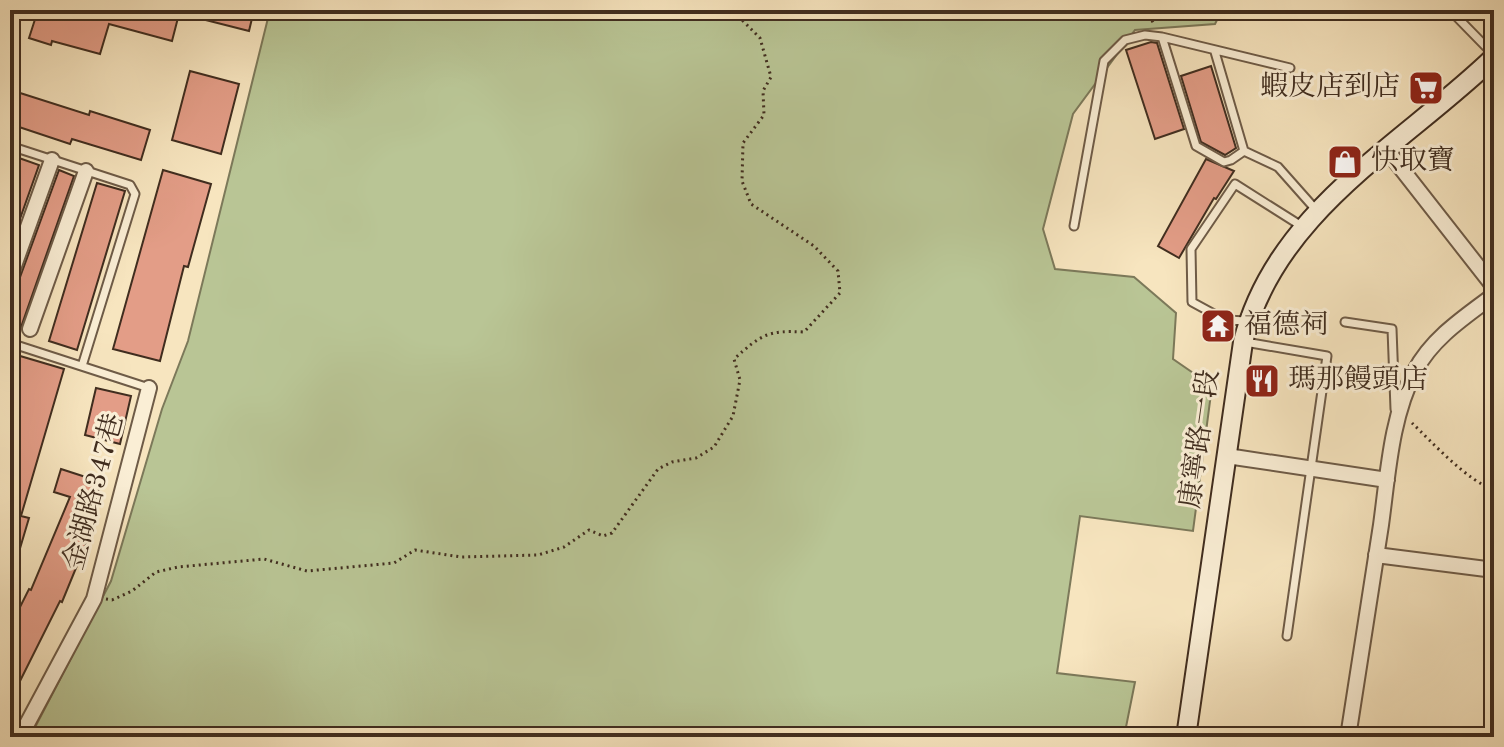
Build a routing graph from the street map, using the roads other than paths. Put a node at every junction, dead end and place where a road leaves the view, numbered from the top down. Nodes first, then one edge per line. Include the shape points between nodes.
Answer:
1 (1450, 10) edge
2 (1162, 37) junction
3 (1215, 52) junction
4 (1494, 56) edge
5 (1290, 68) dead end
6 (10, 146) edge
7 (1386, 149) junction
8 (1244, 151) junction
9 (52, 160) junction
10 (86, 171) junction
11 (1317, 211) junction
12 (1074, 226) dead end
13 (1303, 227) junction
14 (10, 277) edge
15 (1494, 287) edge
16 (1494, 295) edge
17 (1248, 321) junction
18 (1345, 322) dead end
19 (30, 329) dead end
20 (1243, 342) junction
21 (10, 343) edge
22 (82, 366) junction
23 (149, 388) joint
24 (1398, 419) junction
25 (1227, 456) junction
26 (1312, 469) junction
27 (1387, 480) junction
28 (1376, 555) junction
29 (1494, 570) edge
30 (1287, 636) dead end
31 (20, 737) edge
32 (1186, 737) edge
33 (1348, 737) edge

1 - 4 lane
2 - 3 lane
2 - 8 lane via 1196,146 1224,162
2 - 12 lane via 1125,40 1104,61
3 - 5 lane
3 - 8 lane
4 - 7 street, 康寧路一段
6 - 9 lane
7 - 11 street, 康寧路一段
7 - 15 street
8 - 11 lane via 1278,167
9 - 10 lane
9 - 14 street
10 - 19 street
10 - 22 lane via 130,185 135,194
11 - 13 street, 康寧路一段
13 - 17 street, 康寧路一段 via 1270,272
13 - 17 lane via 1235,184 1191,249 1192,302 1225,320
16 - 24 street via 1455,324 1416,368
17 - 20 street, 康寧路一段
18 - 24 lane via 1392,329
20 - 25 street, 康寧路一段
20 - 26 lane via 1327,356
21 - 22 lane, 金湖路347巷
22 - 23 lane, 金湖路347巷
23 - 31 street, 金湖路347巷 via 94,599
24 - 27 street
25 - 26 street
25 - 32 street, 康寧路一段
26 - 27 street
26 - 30 lane
27 - 28 street
28 - 29 street
28 - 33 street

